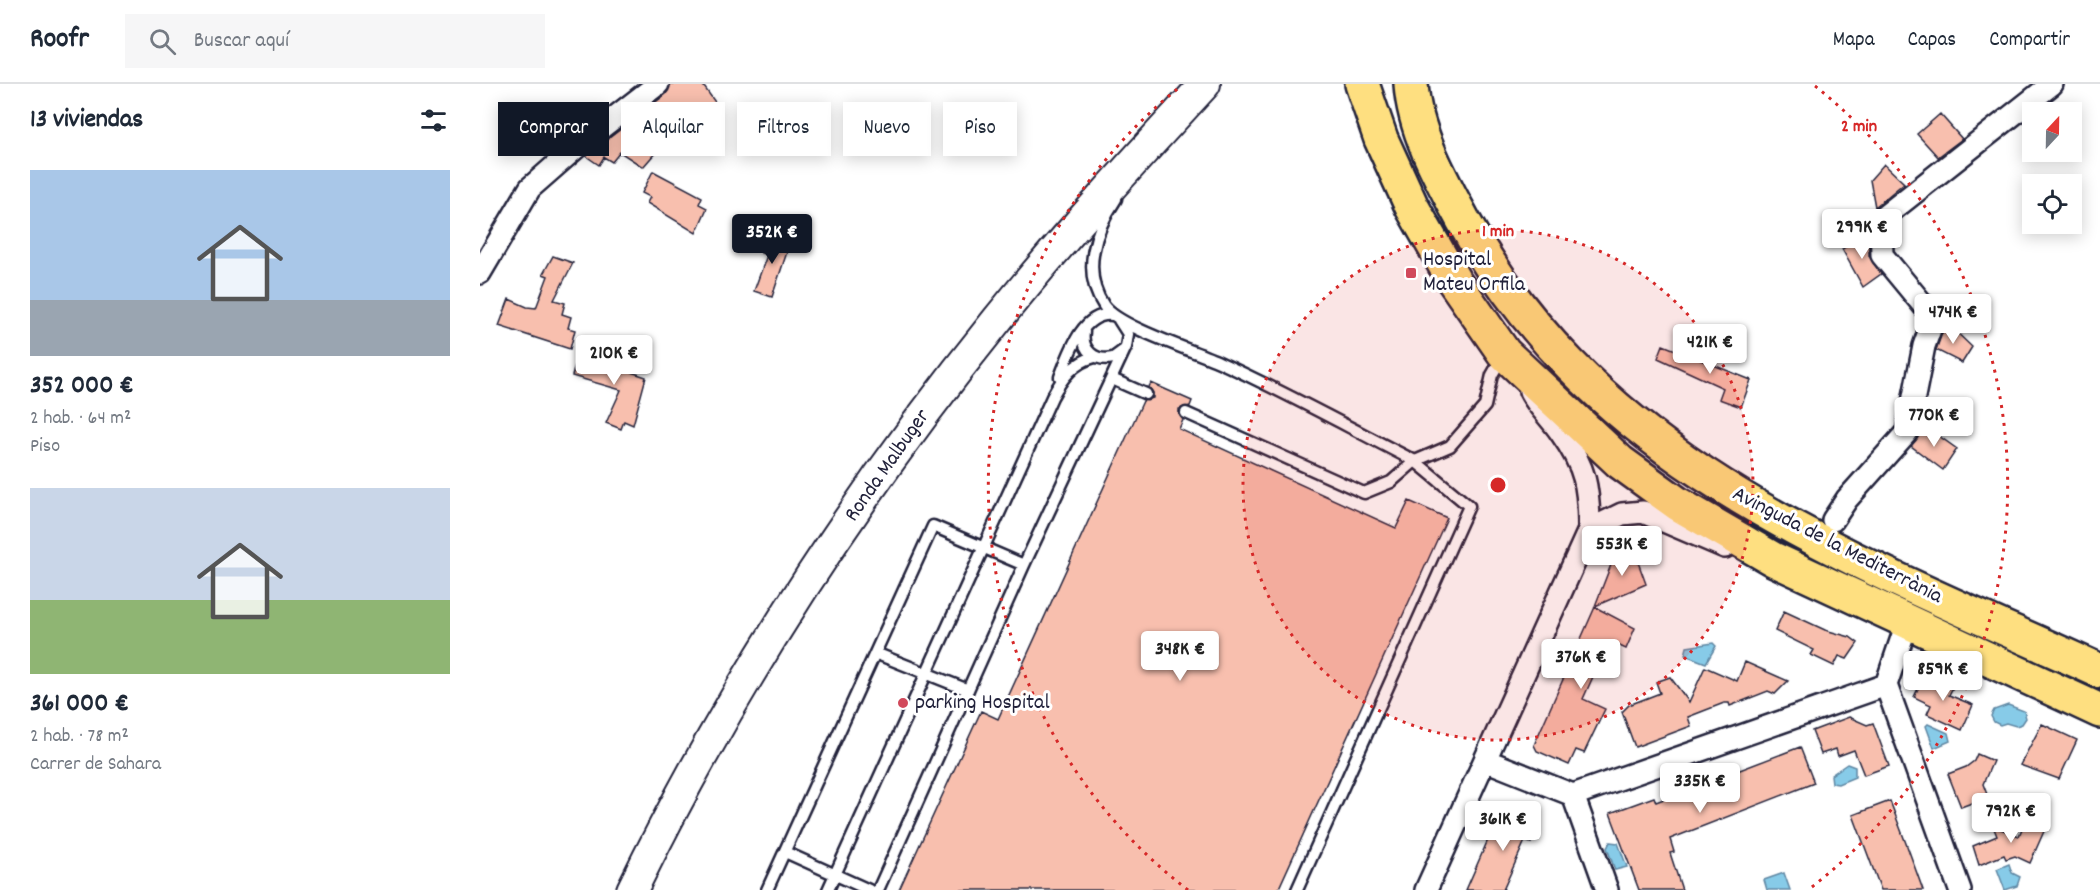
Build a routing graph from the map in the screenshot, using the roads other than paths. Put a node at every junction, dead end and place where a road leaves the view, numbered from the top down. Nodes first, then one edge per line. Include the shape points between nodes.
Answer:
1 (658, 84) edge
2 (1204, 84) edge
3 (1362, 84) edge
4 (1411, 84) edge
5 (2052, 84) edge
6 (1171, 120) junction
7 (480, 273) edge
8 (1115, 317) junction
9 (1084, 329) junction
10 (1126, 346) junction
11 (1095, 357) junction
12 (1512, 361) junction
13 (1112, 379) junction
14 (1146, 394) dead end
15 (1052, 397) junction
16 (1186, 413) dead end
17 (1415, 461) junction
18 (1833, 520) dead end
19 (1589, 530) junction
20 (983, 548) junction
21 (1773, 559) junction
22 (1024, 565) junction
23 (1907, 623) junction
24 (875, 653) junction
25 (2100, 671) edge
26 (926, 673) junction
27 (1886, 685) junction
28 (968, 690) junction
29 (2100, 711) edge
30 (1485, 760) junction
31 (1574, 795) junction
32 (785, 852) junction
33 (835, 875) junction
34 (632, 890) edge
35 (767, 890) edge
36 (828, 890) edge
37 (869, 890) edge
38 (878, 890) edge
39 (1297, 890) edge
40 (1426, 890) edge
41 (1607, 890) edge
42 (1960, 890) edge

1 - 7 street via 530,188
2 - 6 street, Ronda Malbuger
3 - 12 main road, Avinguda de la Mediterrània via 1381,139 1412,207 1454,281
4 - 25 main road, Avinguda de la Mediterrània via 1418,123 1480,251 1547,340 1637,428 1715,484 1775,520
5 - 18 street via 1881,219 1882,255 1934,318 1924,346 1907,432
6 - 8 lane via 1113,203 1094,249 1093,278 1100,299
6 - 34 street, Ronda Malbuger via 998,320 892,457 746,679
8 - 9 lane via 1093,318
8 - 10 lane via 1126,328
8 - 17 lane via 1219,362
9 - 11 lane via 1086,348
9 - 15 lane
10 - 11 lane via 1113,358
10 - 13 lane
11 - 15 lane via 1070,370
12 - 17 lane via 1492,375 1485,406 1450,446
12 - 19 street via 1578,461 1589,492
12 - 21 main road, Avinguda de la Mediterrània via 1620,462 1678,504
13 - 14 lane
13 - 22 lane
15 - 20 lane
16 - 17 lane via 1364,494 1391,482
17 - 39 lane via 1469,506
19 - 21 street via 1622,514 1643,512 1741,554
19 - 30 street
20 - 22 lane
20 - 24 lane via 933,526
20 - 26 lane
21 - 23 main road, Avinguda de la Mediterrània
22 - 28 lane
23 - 27 street
23 - 29 main road, Avinguda de la Mediterrània
24 - 26 lane
24 - 32 lane
26 - 28 lane
26 - 33 lane
27 - 31 street
27 - 42 street
28 - 38 lane
30 - 31 street
30 - 40 street
31 - 41 street
32 - 33 lane
32 - 35 lane
33 - 36 lane
33 - 37 lane

